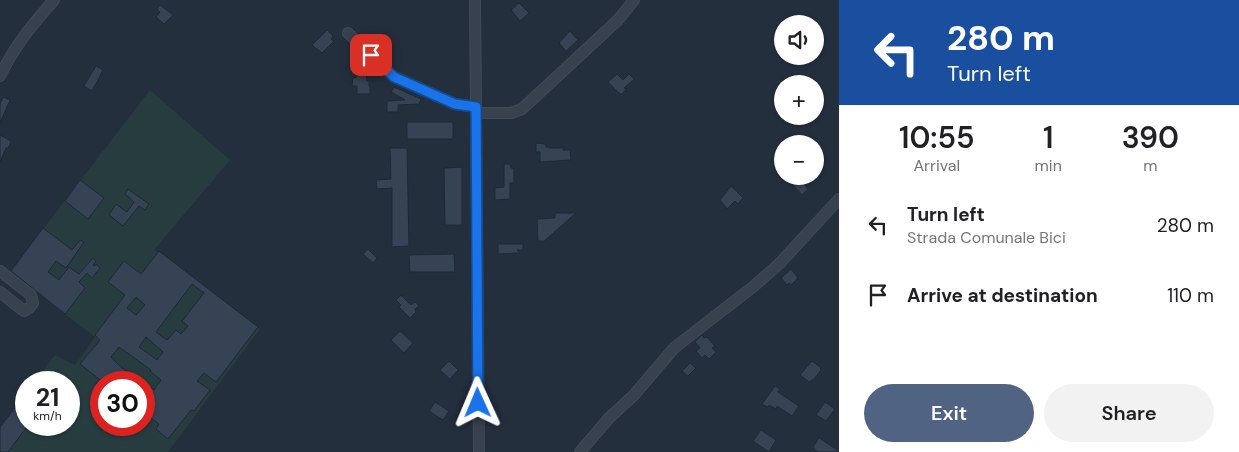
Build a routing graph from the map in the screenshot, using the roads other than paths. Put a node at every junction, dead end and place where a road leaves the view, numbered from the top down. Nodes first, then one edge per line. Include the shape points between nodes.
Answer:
1 (54, 0) edge
2 (475, 0) edge
3 (634, 0) edge
4 (348, 33) dead end
5 (0, 76) edge
6 (476, 110) junction
7 (839, 199) edge
8 (0, 271) edge
9 (0, 292) edge
10 (479, 452) edge
11 (580, 452) edge

1 - 5 street via 11,53
2 - 6 street
3 - 6 street via 618,20 522,108 511,113
4 - 6 street via 394,77
6 - 10 street
7 - 11 street via 780,263 674,348
8 - 9 street via 31,296 33,303 24,311

